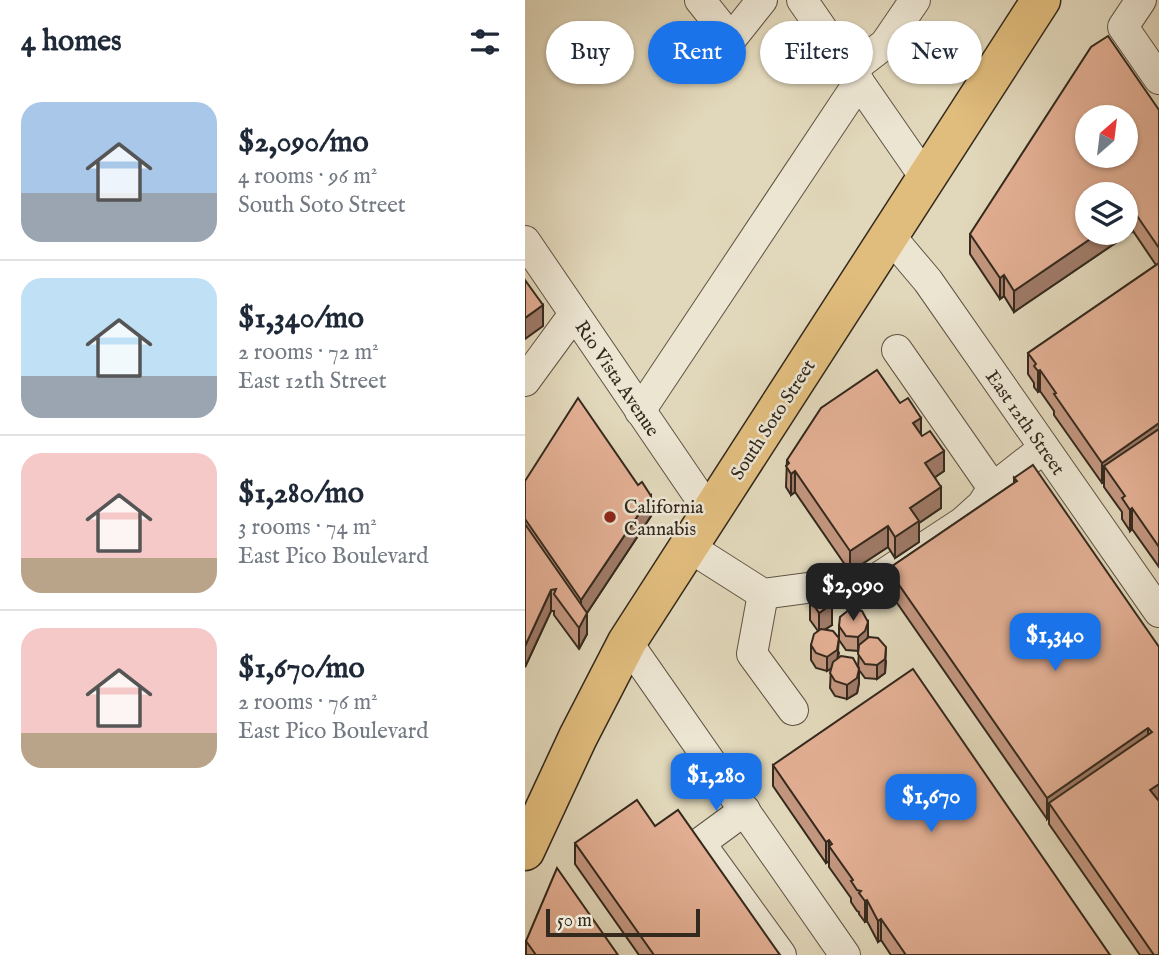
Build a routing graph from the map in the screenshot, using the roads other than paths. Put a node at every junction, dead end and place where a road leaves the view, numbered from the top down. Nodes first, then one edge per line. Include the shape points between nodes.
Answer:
1 (700, 0) edge
2 (762, 0) edge
3 (915, 0) edge
4 (1041, 0) edge
5 (1141, 0) edge
6 (804, 1) edge
7 (818, 21) edge
8 (873, 57) edge
9 (1159, 79) edge
10 (850, 84) edge
11 (861, 84) edge
12 (926, 179) junction
13 (890, 236) junction
14 (525, 241) edge
15 (574, 313) junction
16 (897, 350) dead end
17 (525, 381) edge
18 (640, 411) junction
19 (1044, 448) junction
20 (993, 488) junction
21 (711, 514) junction
22 (689, 547) junction
23 (763, 594) junction
24 (1159, 612) edge
25 (627, 642) junction
26 (793, 710) dead end
27 (745, 810) junction
28 (525, 851) edge
29 (781, 955) edge
30 (845, 955) edge

1 - 2 street via 731,39
3 - 8 street
4 - 12 main road, South Soto Street
5 - 9 street via 1123,27
6 - 7 street
10 - 18 street
11 - 12 street
12 - 13 main road, South Soto Street
13 - 19 street, East 12th Street via 928,281
13 - 21 main road, South Soto Street
14 - 15 street, Rio Vista Avenue
15 - 17 street
15 - 18 street, Rio Vista Avenue
16 - 20 street
18 - 21 street, Rio Vista Avenue
19 - 20 street
19 - 24 street, East 12th Street
20 - 23 street via 963,522 858,591 822,586
21 - 22 main road, South Soto Street
22 - 23 street
22 - 25 main road, South Soto Street
23 - 26 street via 752,654
25 - 27 street
25 - 28 main road, South Soto Street
27 - 29 street via 700,843
27 - 30 street

